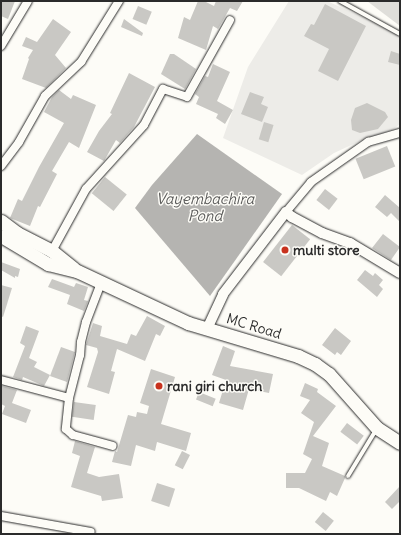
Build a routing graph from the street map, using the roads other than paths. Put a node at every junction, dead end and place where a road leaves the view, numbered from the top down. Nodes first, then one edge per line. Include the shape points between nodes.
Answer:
1 (28, 1) edge
2 (119, 1) edge
3 (340, 1) edge
4 (230, 20) dead end
5 (400, 34) edge
6 (1, 46) edge
7 (400, 133) edge
8 (1, 166) edge
9 (286, 212) junction
10 (1, 221) edge
11 (1, 236) edge
12 (52, 250) junction
13 (77, 271) junction
14 (400, 273) edge
15 (101, 283) junction
16 (207, 329) junction
17 (1, 380) edge
18 (69, 398) junction
19 (378, 428) junction
20 (400, 443) edge
21 (112, 446) dead end
22 (348, 476) dead end
23 (1, 516) edge
24 (91, 532) dead end

1 - 6 street
2 - 8 street via 82,62 45,96 19,142
3 - 5 lane
4 - 12 street via 187,97 163,89 144,125 86,188
7 - 9 street via 368,142 311,182
9 - 14 street via 322,232 350,243
9 - 16 street via 223,294
10 - 12 main road, MC Road
11 - 13 main road, MC Road via 48,264
12 - 13 main road, MC Road
13 - 15 main road, MC Road
15 - 16 main road, MC Road via 188,323
15 - 18 street via 86,322
16 - 19 main road, MC Road via 298,356 315,364 329,374
17 - 18 street
18 - 21 street via 66,429 73,435
19 - 20 main road, MC Road
19 - 22 lane
23 - 24 street

